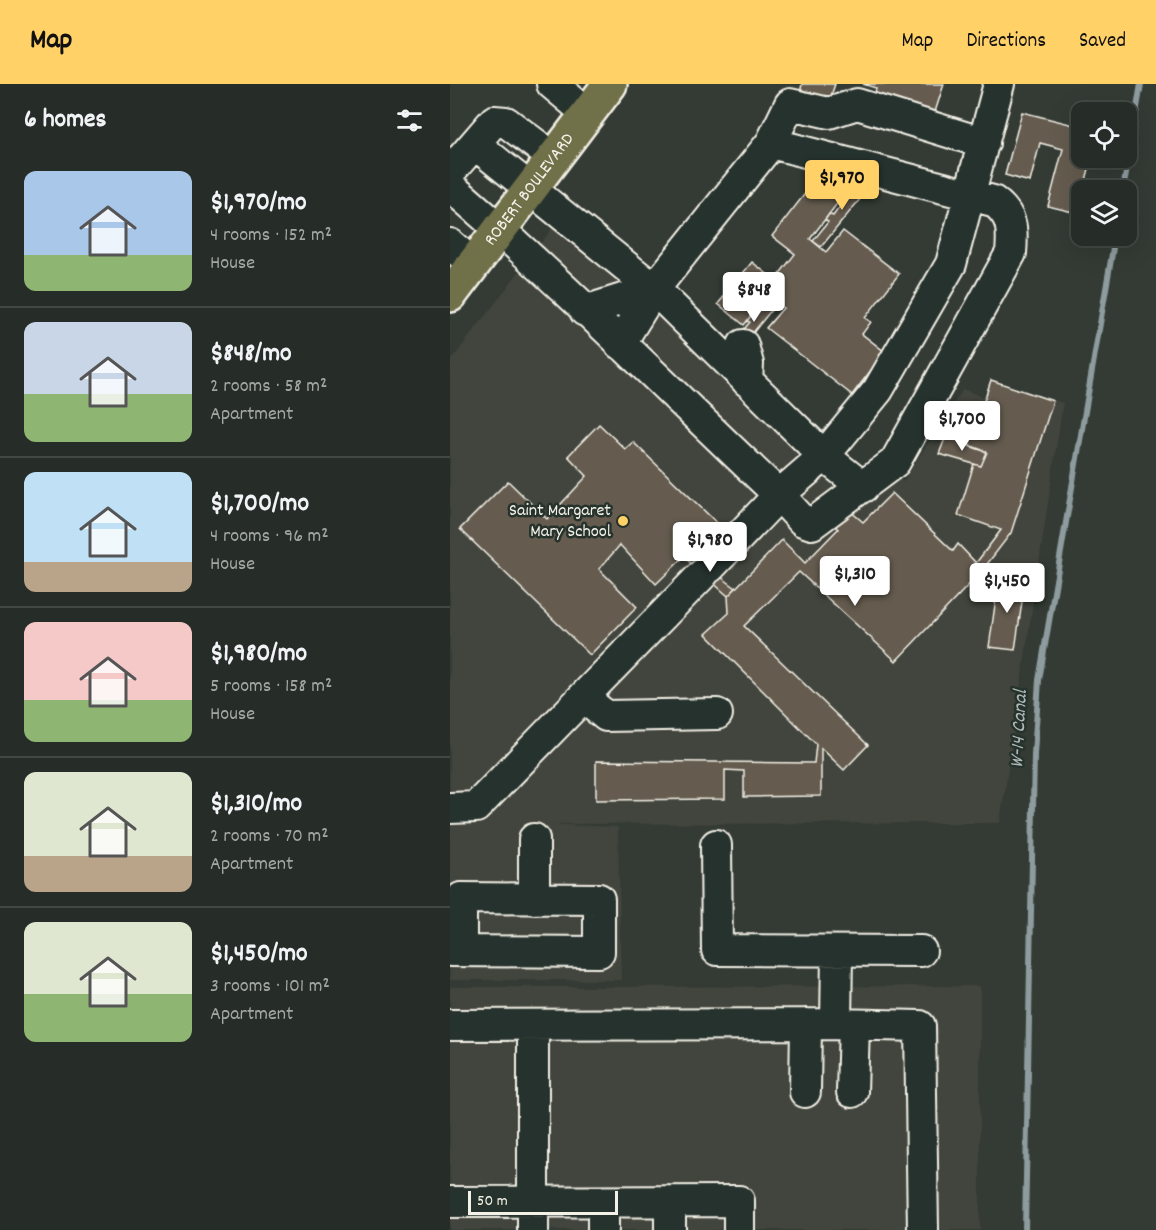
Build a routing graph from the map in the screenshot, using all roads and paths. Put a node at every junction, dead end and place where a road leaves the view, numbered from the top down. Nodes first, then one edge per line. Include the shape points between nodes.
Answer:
1 (552, 84) edge
2 (610, 84) edge
3 (999, 84) edge
4 (588, 114) junction
5 (771, 142) junction
6 (984, 143) junction
7 (475, 144) junction
8 (554, 158) junction
9 (450, 172) edge
10 (450, 186) edge
11 (531, 188) junction
12 (971, 196) junction
13 (500, 229) junction
14 (462, 254) edge
15 (654, 289) junction
16 (450, 295) edge
17 (585, 311) junction
18 (699, 334) junction
19 (620, 344) junction
20 (747, 381) junction
21 (824, 456) junction
22 (863, 487) junction
23 (779, 495) junction
24 (583, 697) junction
25 (717, 714) dead end
26 (450, 808) edge
27 (534, 839) dead end
28 (716, 844) dead end
29 (534, 899) junction
30 (455, 951) edge
31 (837, 951) junction
32 (921, 951) dead end
33 (806, 1024) junction
34 (845, 1024) junction
35 (450, 1025) edge
36 (533, 1025) junction
37 (805, 1092) dead end
38 (852, 1092) dead end
39 (450, 1202) edge
40 (533, 1216) edge
41 (603, 1216) edge
42 (670, 1216) edge
43 (739, 1230) edge
44 (923, 1230) edge

1 - 4 lane
2 - 4 main road, ROBERT BOULEVARD
3 - 6 lane
4 - 8 main road, ROBERT BOULEVARD
5 - 6 lane via 790,104 829,113 856,104
5 - 12 lane
5 - 15 lane
6 - 12 lane
7 - 8 lane via 494,121 506,122
7 - 9 lane
7 - 11 lane
8 - 11 main road, ROBERT BOULEVARD
10 - 13 lane
11 - 13 main road, ROBERT BOULEVARD
11 - 15 lane
12 - 21 lane via 951,264 878,390
12 - 22 lane via 993,201 1004,209 1013,228 1011,253 895,462
13 - 14 main road, ROBERT BOULEVARD
13 - 17 lane
14 - 16 main road, ROBERT BOULEVARD
15 - 17 lane
15 - 18 lane
15 - 19 lane
17 - 19 lane
18 - 20 lane
18 - 20 lane via 724,333 739,341 748,364
19 - 23 lane
20 - 21 lane
21 - 22 lane
21 - 23 lane
22 - 23 lane via 812,524 803,521
23 - 24 lane
24 - 25 lane via 606,716
24 - 26 lane via 476,807
27 - 29 lane
28 - 31 lane via 717,950
29 - 30 lane via 461,898
29 - 30 lane via 599,900 599,952
31 - 32 lane
31 - 34 lane
33 - 34 lane
33 - 36 lane
33 - 37 lane
34 - 38 lane
34 - 44 lane via 920,1026
35 - 36 lane
36 - 40 lane
39 - 40 lane
40 - 41 lane
41 - 42 lane
42 - 43 lane via 739,1201

